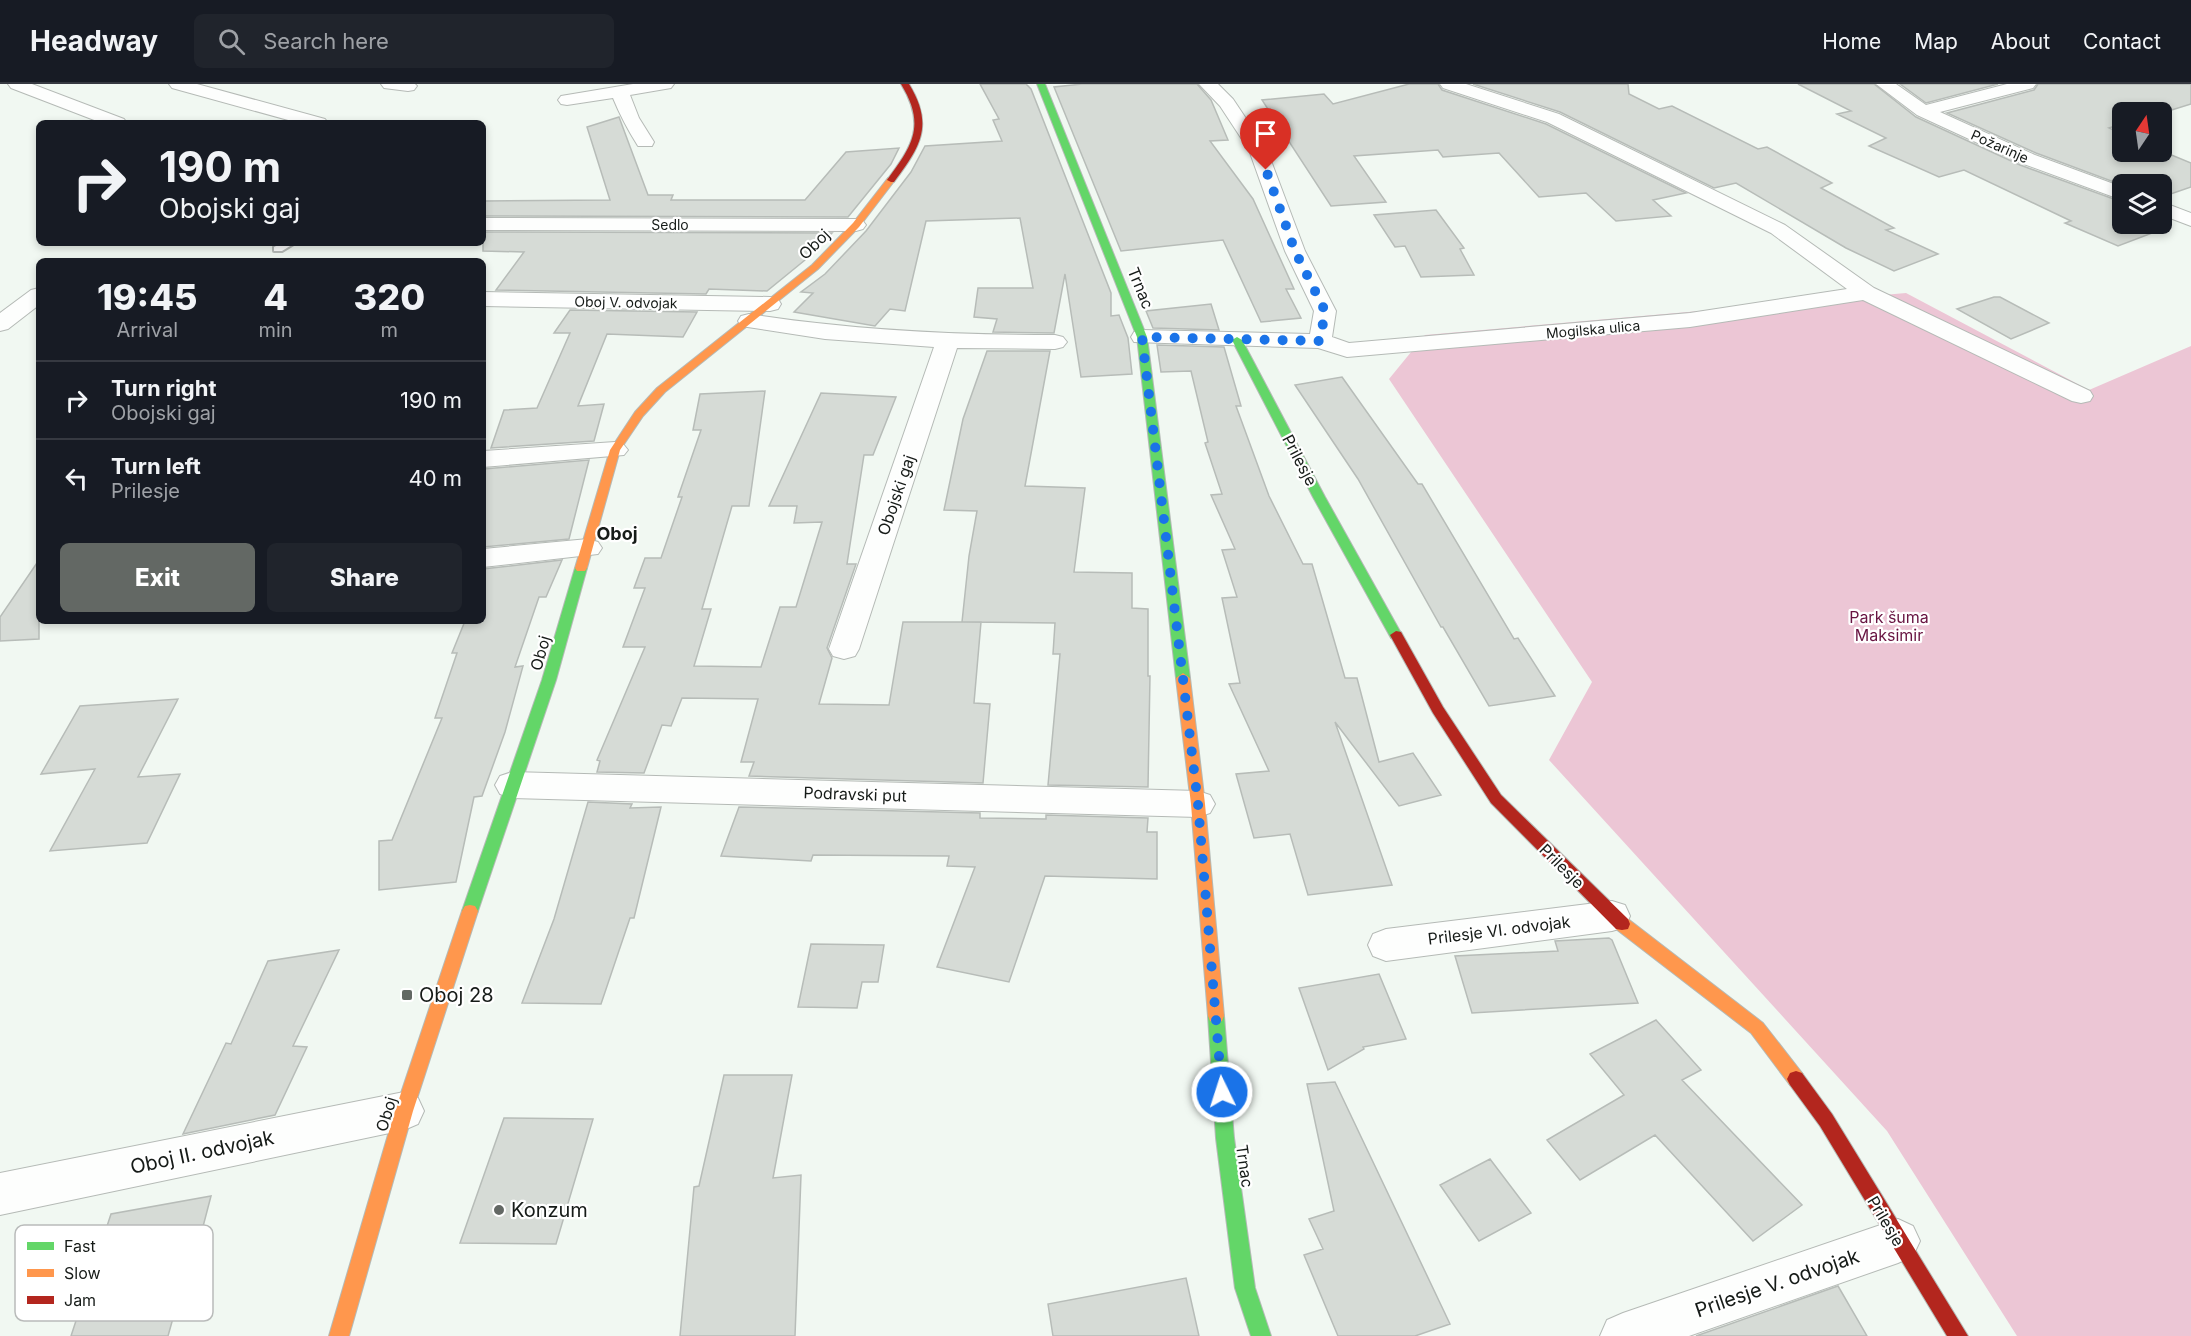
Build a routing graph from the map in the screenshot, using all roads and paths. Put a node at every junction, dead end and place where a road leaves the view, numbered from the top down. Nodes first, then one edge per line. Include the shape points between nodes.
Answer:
1 (17, 84) edge
2 (178, 84) edge
3 (390, 84) edge
4 (665, 84) edge
5 (905, 84) edge
6 (1041, 84) edge
7 (1208, 84) edge
8 (1449, 84) edge
9 (1885, 84) edge
10 (2028, 84) edge
11 (408, 86) dead end
12 (620, 92) junction
13 (567, 100) dead end
14 (1923, 111) junction
15 (110, 120) edge
16 (308, 120) edge
17 (645, 142) dead end
18 (2112, 190) edge
19 (2191, 200) edge
20 (2172, 204) edge
21 (2172, 211) edge
22 (2191, 220) edge
23 (486, 224) edge
24 (856, 225) junction
25 (284, 246) edge
26 (278, 249) dead end
27 (1866, 293) junction
28 (36, 297) edge
29 (486, 299) edge
30 (770, 304) junction
31 (749, 321) junction
32 (0, 324) edge
33 (1142, 337) junction
34 (1237, 340) junction
35 (1320, 341) junction
36 (947, 342) junction
37 (1055, 342) dead end
38 (2081, 396) dead end
39 (615, 450) junction
40 (486, 459) edge
41 (588, 548) junction
42 (486, 558) edge
43 (844, 649) dead end
44 (512, 785) junction
45 (1198, 804) junction
46 (1612, 916) junction
47 (1386, 945) dead end
48 (404, 1111) junction
49 (0, 1194) edge
50 (1898, 1241) junction
51 (339, 1336) edge
52 (1261, 1336) edge
53 (1623, 1336) edge
54 (1958, 1336) edge

1 - 15 street
2 - 16 street
3 - 11 street
4 - 12 street
5 - 24 street, Oboj via 917,104 920,122 915,142 902,167
6 - 33 street, Trnac
7 - 35 street via 1227,103 1258,150 1295,251 1325,311
8 - 27 street via 1553,118 1778,229
9 - 14 street, Požarinje
10 - 14 street
12 - 13 street
12 - 17 street
14 - 18 street, Požarinje via 2028,159
19 - 20 street
21 - 22 street
23 - 24 street, Sedlo
24 - 30 street, Oboj via 815,267
25 - 26 lane
27 - 35 street, Mogilska ulica via 1690,320 1472,340 1347,350
27 - 38 street
28 - 32 street
29 - 30 street, Oboj V. odvojak
30 - 31 street, Oboj
31 - 36 street via 813,333
31 - 39 street, Oboj via 661,390
33 - 34 street
33 - 45 street, Trnac
34 - 35 street
34 - 46 street, Prilesje via 1438,710 1489,789
36 - 37 street
36 - 43 street, Obojski gaj
39 - 40 street
39 - 41 street, Oboj
41 - 42 street
41 - 44 street, Oboj via 549,680
44 - 45 street, Podravski put
44 - 48 street, Oboj
45 - 52 street, Trnac via 1225,1138 1245,1288
46 - 47 street, Prilesje VI. odvojak
46 - 50 street, Prilesje via 1757,1028 1826,1120
48 - 49 street, Oboj II. odvojak
48 - 51 street, Oboj
50 - 53 street, Prilesje V. odvojak
50 - 54 street, Prilesje

